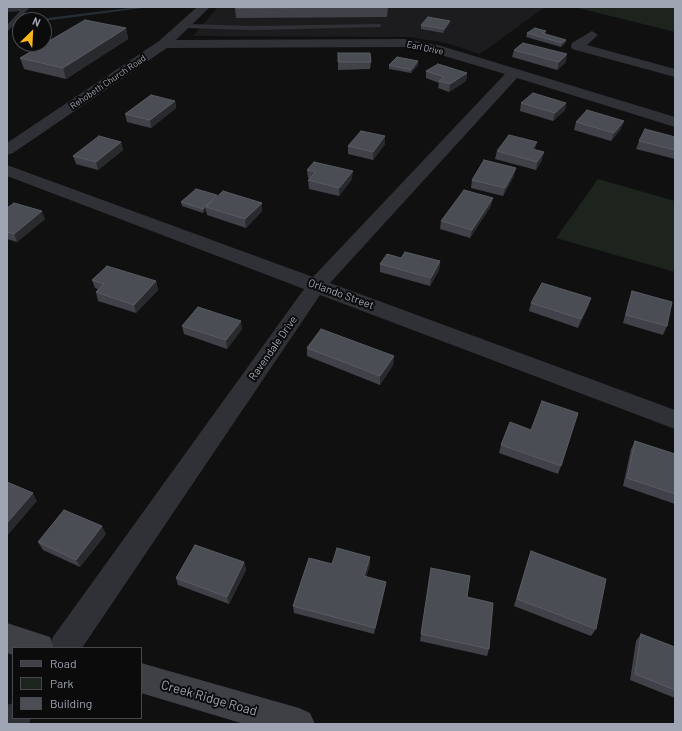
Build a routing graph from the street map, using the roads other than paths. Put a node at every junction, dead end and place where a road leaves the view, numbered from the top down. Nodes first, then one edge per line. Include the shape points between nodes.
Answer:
1 (204, 7) edge
2 (26, 8) edge
3 (7, 10) edge
4 (185, 26) junction
5 (379, 26) edge
6 (7, 29) edge
7 (592, 36) dead end
8 (164, 44) junction
9 (675, 72) edge
10 (514, 73) junction
11 (675, 122) edge
12 (7, 150) edge
13 (7, 170) edge
14 (317, 285) junction
15 (675, 420) edge
16 (7, 638) edge
17 (36, 647) edge
18 (65, 647) edge
19 (142, 678) edge
20 (299, 724) edge

1 - 4 street, Rehobeth Church Road
2 - 3 lane
2 - 6 lane
4 - 5 lane
4 - 8 street, Rehobeth Church Road
7 - 9 street via 577,46
8 - 10 street, Earl Drive via 404,43 433,48
8 - 12 street, Rehobeth Church Road
10 - 11 street, Earl Drive
10 - 14 street, Ravendale Drive
13 - 14 street, Orlando Street via 246,261
14 - 15 street, Orlando Street
14 - 18 street, Ravendale Drive
16 - 17 main road
19 - 20 main road, Creek Ridge Road

